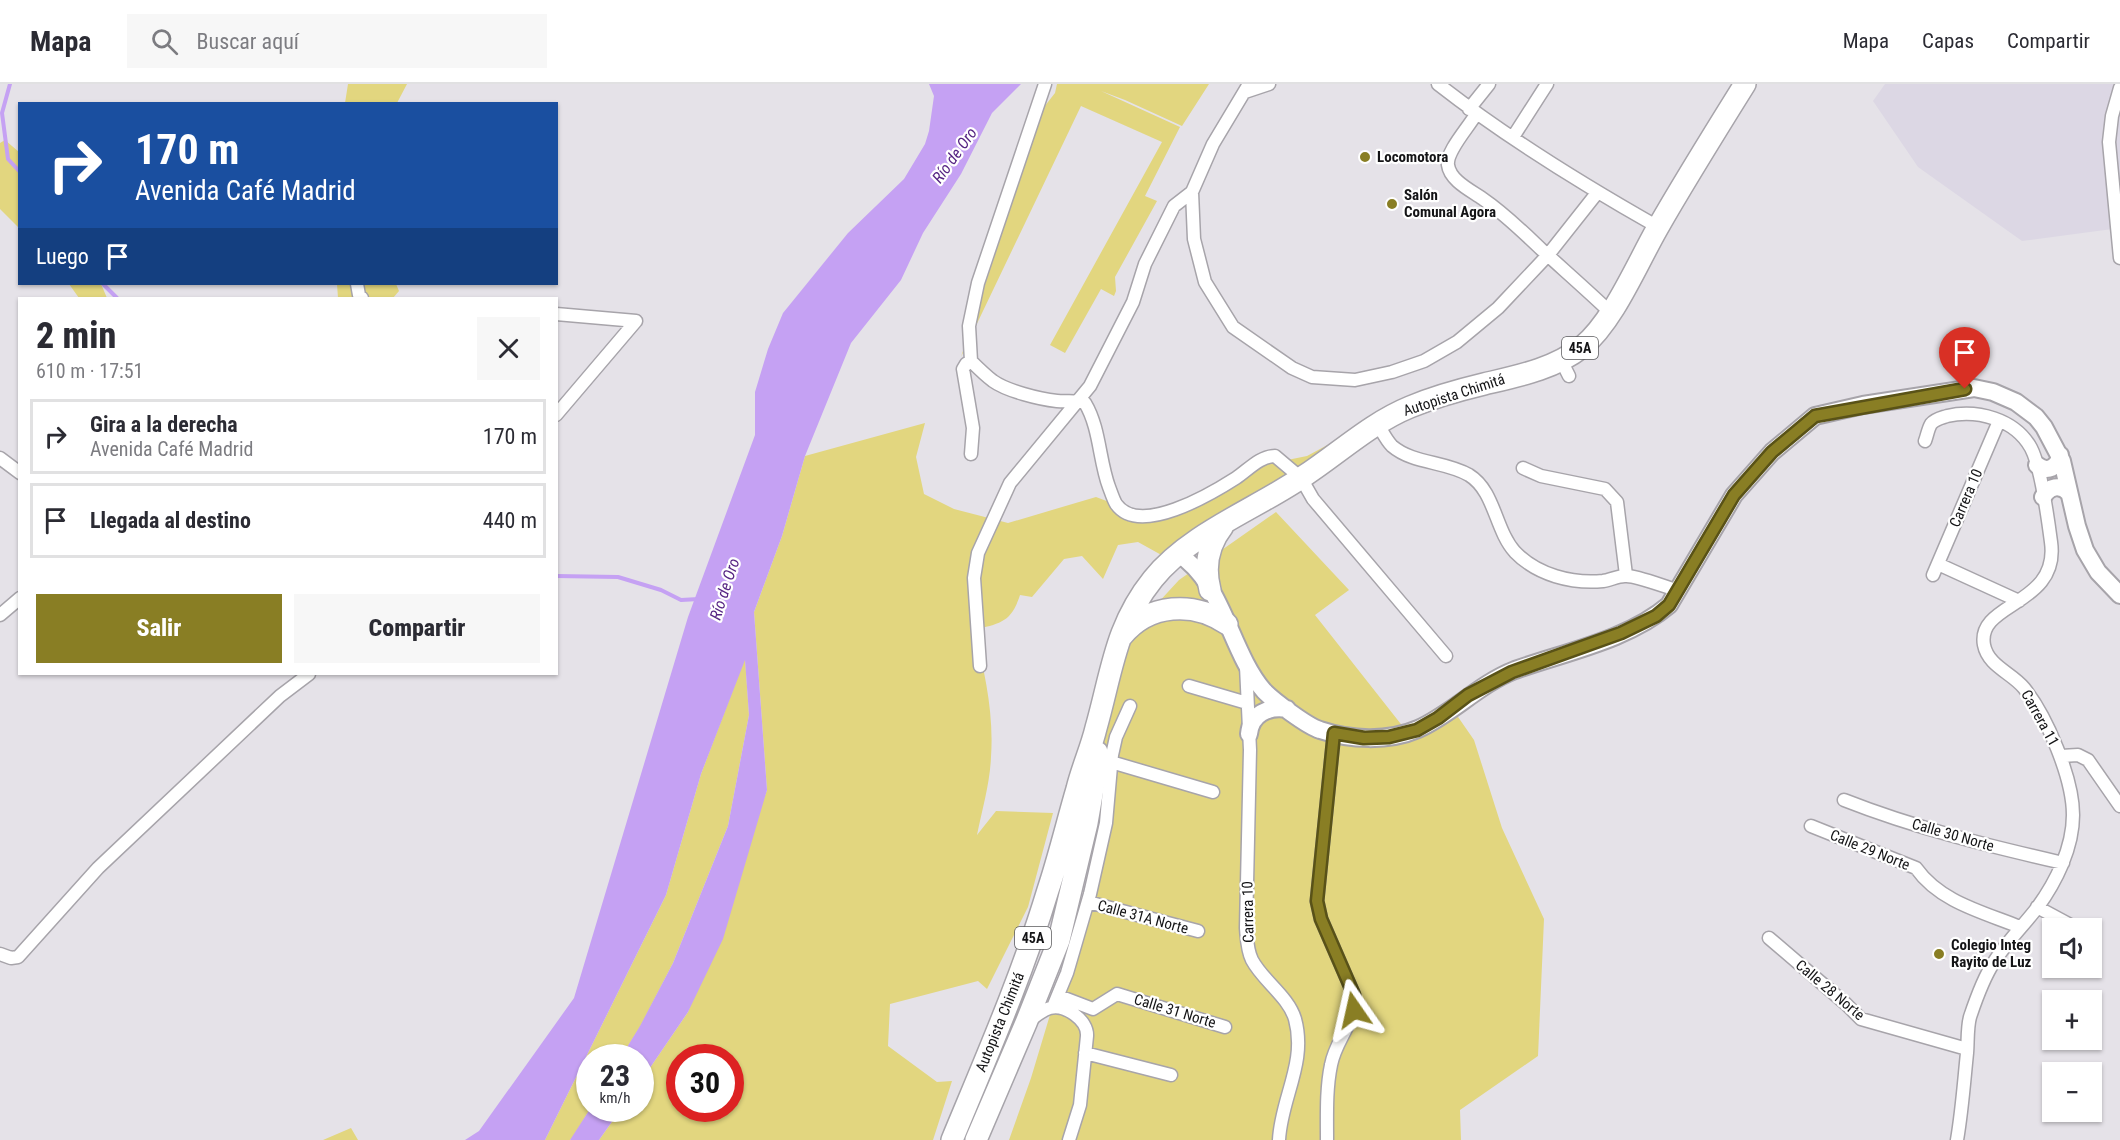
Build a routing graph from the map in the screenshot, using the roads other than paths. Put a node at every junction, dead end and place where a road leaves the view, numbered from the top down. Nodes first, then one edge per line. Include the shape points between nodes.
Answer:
1 (1045, 84) edge
2 (1269, 84) edge
3 (1438, 84) edge
4 (1489, 84) edge
5 (1547, 84) edge
6 (1745, 84) edge
7 (1247, 88) edge
8 (2120, 88) edge
9 (1473, 111) junction
10 (1513, 137) junction
11 (1192, 192) junction
12 (1597, 193) junction
13 (1658, 227) junction
14 (1548, 255) junction
15 (2120, 258) edge
16 (1610, 312) junction
17 (558, 314) edge
18 (971, 361) junction
19 (1077, 400) junction
20 (558, 413) edge
21 (1999, 421) junction
22 (1377, 423) junction
23 (1925, 441) dead end
24 (971, 454) dead end
25 (2060, 455) junction
26 (0, 458) edge
27 (2037, 465) junction
28 (1523, 468) dead end
29 (18, 472) edge
30 (1301, 478) junction
31 (2069, 493) junction
32 (2043, 497) junction
33 (1236, 515) junction
34 (1178, 554) junction
35 (1626, 575) junction
36 (1210, 590) junction
37 (1677, 590) junction
38 (2120, 595) edge
39 (18, 600) edge
40 (2019, 601) junction
41 (0, 615) edge
42 (1227, 624) junction
43 (1118, 641) junction
44 (1446, 656) dead end
45 (980, 666) dead end
46 (1246, 666) junction
47 (308, 675) edge
48 (1189, 686) dead end
49 (1247, 703) junction
50 (1130, 706) dead end
51 (1287, 709) junction
52 (1096, 730) junction
53 (1334, 733) junction
54 (1249, 734) junction
55 (2061, 756) junction
56 (1111, 762) junction
57 (1213, 792) dead end
58 (1844, 800) dead end
59 (2120, 806) edge
60 (1811, 826) dead end
61 (2063, 863) junction
62 (1088, 902) junction
63 (2037, 908) junction
64 (2056, 918) edge
65 (2020, 927) junction
66 (1198, 931) dead end
67 (1769, 939) dead end
68 (0, 954) edge
69 (1056, 1002) junction
70 (1026, 1023) junction
71 (1225, 1027) dead end
72 (1967, 1049) junction
73 (1085, 1053) junction
74 (1171, 1075) dead end
75 (952, 1140) edge
76 (975, 1140) edge
77 (1070, 1140) edge
78 (1279, 1140) edge
79 (1326, 1140) edge
80 (1957, 1140) edge

1 - 18 street via 978,283 969,326
2 - 7 street
3 - 9 street
4 - 9 street
5 - 10 street
6 - 13 highway, Autopista Chimitá / 45A
7 - 11 street via 1213,144
8 - 15 street via 2109,142
9 - 10 street
9 - 14 street via 1452,148 1448,167 1457,181 1506,216
10 - 12 street
11 - 14 street via 1194,239 1205,282 1233,327 1292,368 1312,376 1355,380 1424,362 1457,342 1498,308
11 - 19 street via 1174,206 1145,264 1133,302 1090,386
12 - 13 street
12 - 14 street
13 - 16 highway, Autopista Chimitá / 45A
14 - 16 street
16 - 22 highway, Autopista Chimitá / 45A via 1565,368 1533,372 1443,395
17 - 20 street via 636,321
18 - 19 street via 994,382 1033,397
18 - 24 street via 963,369 973,428
19 - 30 street via 1085,403 1091,413 1105,476 1116,504 1127,514 1152,516 1198,500 1267,456 1275,456
19 - 45 street via 1010,483 978,553 974,578
21 - 23 street, Carrera 11 via 1973,412 1936,419
21 - 27 street, Carrera 11 via 2021,434
21 - 40 street, Carrera 10 via 1935,570
22 - 30 highway, Autopista Chimitá / 45A
22 - 35 street via 1400,451 1452,467 1477,481 1489,498 1504,537 1516,553 1542,571 1566,580 1602,581
25 - 27 street via 2050,469
25 - 31 street
25 - 37 street via 2036,417 2016,402 1984,389 1815,416 1772,452 1734,495
26 - 29 street
27 - 32 street, Carrera 11
28 - 35 street via 1542,476 1605,489 1613,495
30 - 33 highway, Autopista Chimitá / 45A
30 - 44 street via 1313,499
31 - 32 street via 2054,487
31 - 38 street via 2085,550 2098,572
32 - 40 street, Carrera 11 via 2051,562 2042,583
33 - 34 highway, Autopista Chimitá / 45A
33 - 36 highway via 1217,534 1210,550
34 - 36 street via 1195,567
34 - 43 highway, Autopista Chimitá / 45A via 1138,598
35 - 37 street
36 - 42 street
37 - 53 street via 1669,605 1648,620 1512,672 1468,695 1417,730 1364,738
39 - 41 street
40 - 55 street, Carrera 11 via 1989,623 1984,632 1984,647 1993,662 2029,695
42 - 43 highway via 1200,611 1170,609 1150,614
42 - 46 street
43 - 52 highway, Autopista Chimitá / 45A
46 - 49 street, Carrera 10
46 - 51 street via 1265,692
47 - 68 street via 280,696 98,868 18,957
48 - 49 street
49 - 54 street, Carrera 10
50 - 56 street via 1116,737
51 - 53 street via 1318,729
51 - 54 street via 1261,712 1251,723
52 - 70 highway, Autopista Chimitá / 45A via 1094,783 1074,885 1059,940
52 - 75 highway, Autopista Chimitá / 45A via 1035,933
53 - 79 street via 1317,901 1354,1002 1352,1018 1330,1065
54 - 78 street, Carrera 10 via 1249,952 1259,971 1291,1008 1298,1032 1296,1073
55 - 59 street via 2078,755 2088,760
55 - 61 street, Carrera 11 via 2073,814
56 - 57 street
56 - 62 street via 1106,823
58 - 61 street, Calle 30 Norte via 1942,833
60 - 65 street, Calle 29 Norte via 1916,868 1946,897
61 - 63 street, Carrera 11
62 - 66 street, Calle 31A Norte
62 - 69 street
63 - 64 street
63 - 65 street, Carrera 11
65 - 72 street, Carrera 11 via 1987,976 1970,1018
67 - 72 street, Calle 28 Norte via 1861,1019
69 - 70 street
69 - 71 street, Calle 31 Norte via 1093,1009 1117,994
69 - 73 street via 1084,1023 1088,1032
70 - 76 highway, Autopista Chimitá / 45A
72 - 80 street, Carrera 11
73 - 74 street
73 - 77 street via 1080,1105

